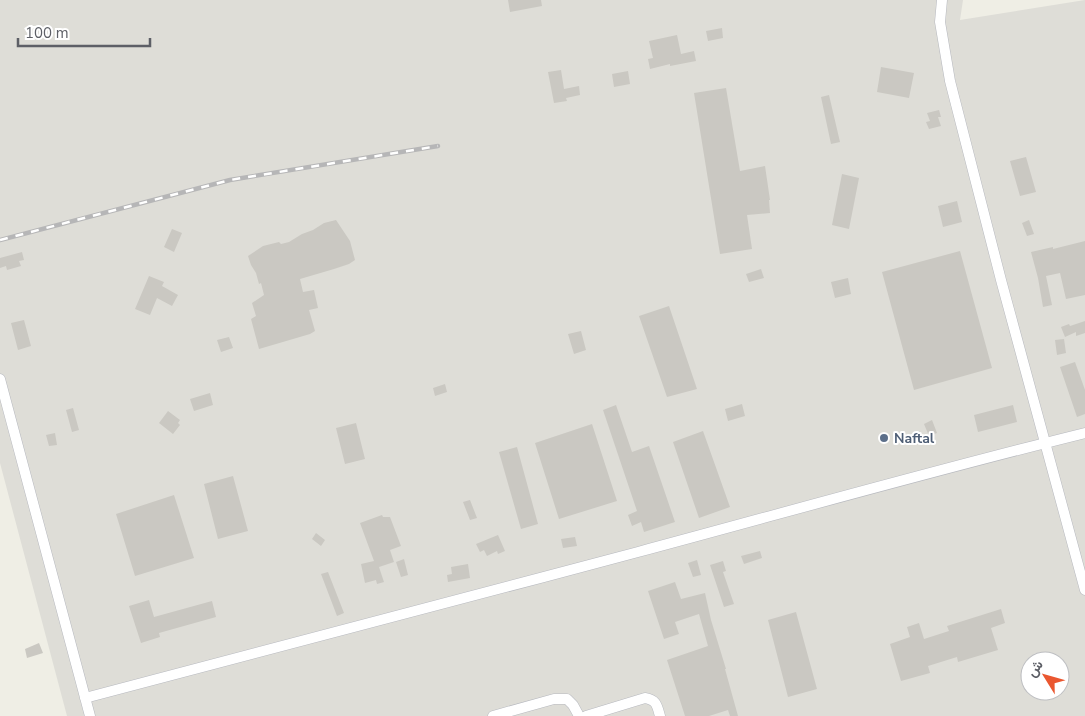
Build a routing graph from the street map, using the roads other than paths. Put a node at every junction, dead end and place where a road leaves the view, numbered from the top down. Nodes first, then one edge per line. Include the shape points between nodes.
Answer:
1 (942, 0) edge
2 (0, 379) edge
3 (1085, 433) edge
4 (1045, 443) junction
5 (1085, 590) edge
6 (86, 698) junction
7 (90, 716) edge
8 (493, 716) edge
9 (579, 716) edge
10 (586, 716) edge
11 (660, 716) edge

1 - 4 street via 940,22 950,81
2 - 6 street
3 - 4 street
4 - 5 street
4 - 6 street
6 - 7 street
8 - 9 street via 554,699 567,699
10 - 11 street via 645,698 654,701

